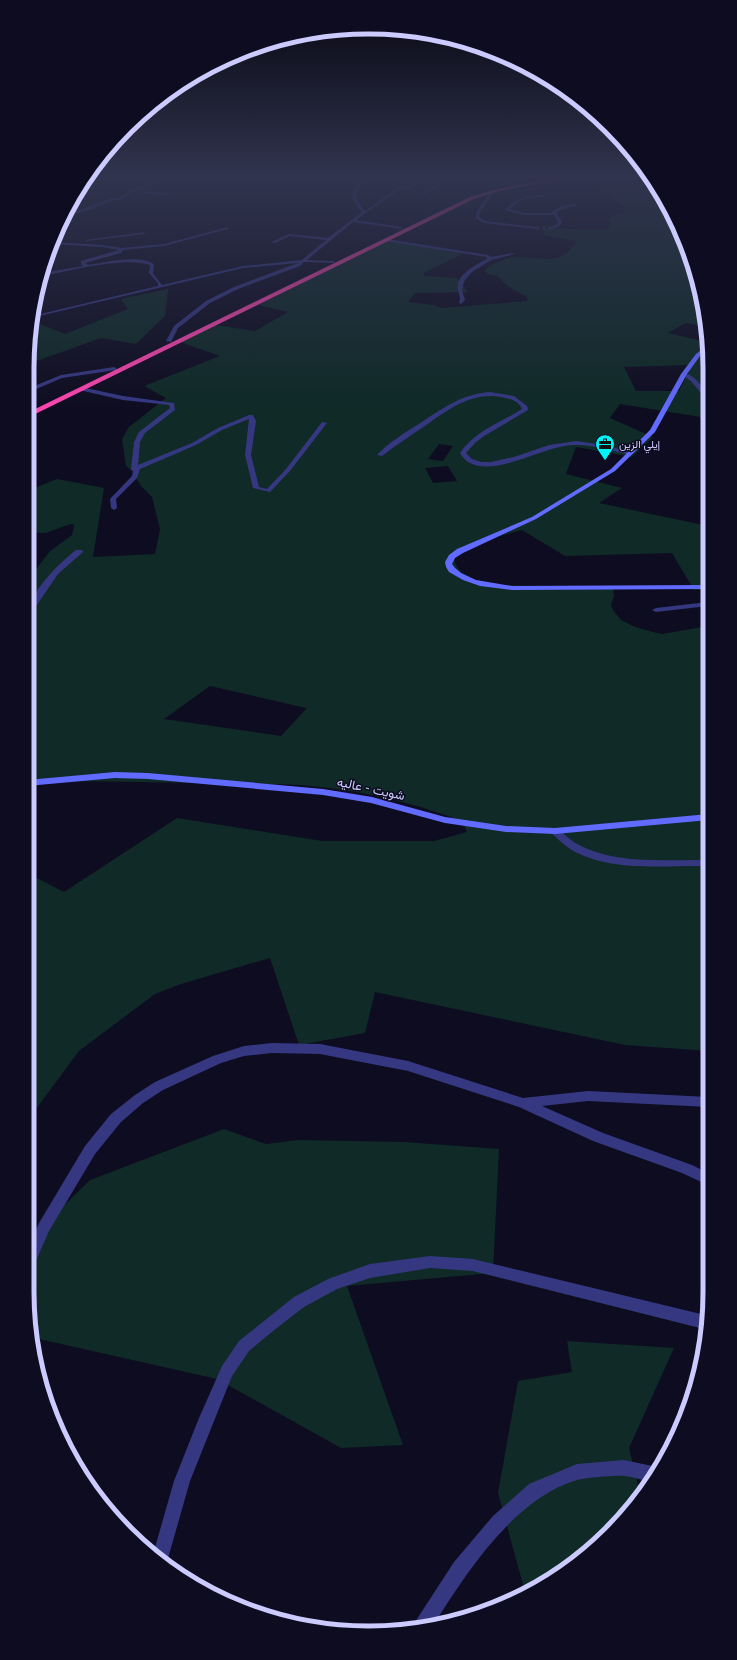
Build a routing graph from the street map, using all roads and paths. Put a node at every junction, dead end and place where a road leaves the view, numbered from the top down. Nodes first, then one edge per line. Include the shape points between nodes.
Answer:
1 (107, 255) edge
2 (310, 255) edge
3 (345, 255) edge
4 (354, 255) edge
5 (486, 255) edge
6 (506, 255) edge
7 (490, 259) junction
8 (303, 261) junction
9 (332, 262) junction
10 (298, 265) junction
11 (326, 266) junction
12 (87, 267) junction
13 (292, 268) junction
14 (245, 269) junction
15 (151, 273) junction
16 (48, 274) edge
17 (161, 276) dead end
18 (168, 278) dead end
19 (181, 281) junction
20 (160, 286) junction
21 (461, 303) dead end
22 (38, 317) edge
23 (38, 317) edge
24 (169, 341) junction
25 (702, 351) edge
26 (114, 368) junction
27 (684, 374) junction
28 (34, 388) edge
29 (81, 389) junction
30 (703, 392) edge
31 (34, 407) edge
32 (44, 407) junction
33 (34, 408) edge
34 (34, 412) edge
35 (324, 423) dead end
36 (631, 453) junction
37 (380, 455) dead end
38 (137, 467) junction
39 (114, 508) dead end
40 (79, 552) dead end
41 (703, 587) edge
42 (34, 603) edge
43 (703, 605) edge
44 (656, 610) dead end
45 (34, 782) edge
46 (703, 818) edge
47 (555, 831) junction
48 (703, 863) edge
49 (703, 1102) edge
50 (523, 1103) junction
51 (703, 1177) edge
52 (34, 1249) edge
53 (701, 1321) edge
54 (649, 1473) edge
55 (162, 1554) edge
56 (425, 1621) edge

1 - 12 street via 83,262
2 - 8 street
3 - 9 highway
4 - 29 highway
5 - 7 street
6 - 7 street
7 - 21 street via 461,281
8 - 9 street
8 - 10 street
8 - 19 street via 243,267
9 - 11 highway
10 - 11 street
10 - 13 street
10 - 14 street
11 - 24 highway
12 - 15 street via 126,261 147,261 152,264
12 - 16 street
13 - 14 street
13 - 24 street via 236,288 208,302 176,327
14 - 22 street
15 - 17 street
15 - 20 street
18 - 19 street
19 - 20 street
20 - 23 street
24 - 26 highway
25 - 27 main road
26 - 28 street via 61,377
26 - 31 highway
27 - 30 street
27 - 36 main road via 653,431
29 - 32 highway
29 - 38 street via 123,398 172,404 173,409 142,432 137,442 134,469
32 - 33 highway
32 - 34 highway
35 - 38 street via 288,470 268,491 256,488 250,468 248,455 251,416 220,428 194,444
36 - 37 street via 576,443 551,447 500,463 474,462 463,453 465,448 525,410 518,399 484,393 463,399 443,409
36 - 41 main road via 613,470 547,511 450,557 450,568 466,580 512,588
38 - 39 street via 135,477 113,499
40 - 42 street via 66,561 50,579
43 - 44 street
45 - 47 main road, شويت - عاليه via 121,775 323,792 372,800 473,826
46 - 47 main road, شويت - عاليه
47 - 48 street via 581,850 619,862
49 - 50 street via 588,1096
50 - 51 street via 598,1137
50 - 52 street via 408,1066 320,1049 272,1048 244,1051 217,1059 159,1086 116,1118 90,1150 44,1227
53 - 55 street via 473,1266 430,1262 370,1271 333,1284 299,1302 268,1326 244,1346 227,1371 182,1481
54 - 56 street via 624,1468 576,1472 535,1490 499,1522 460,1568

